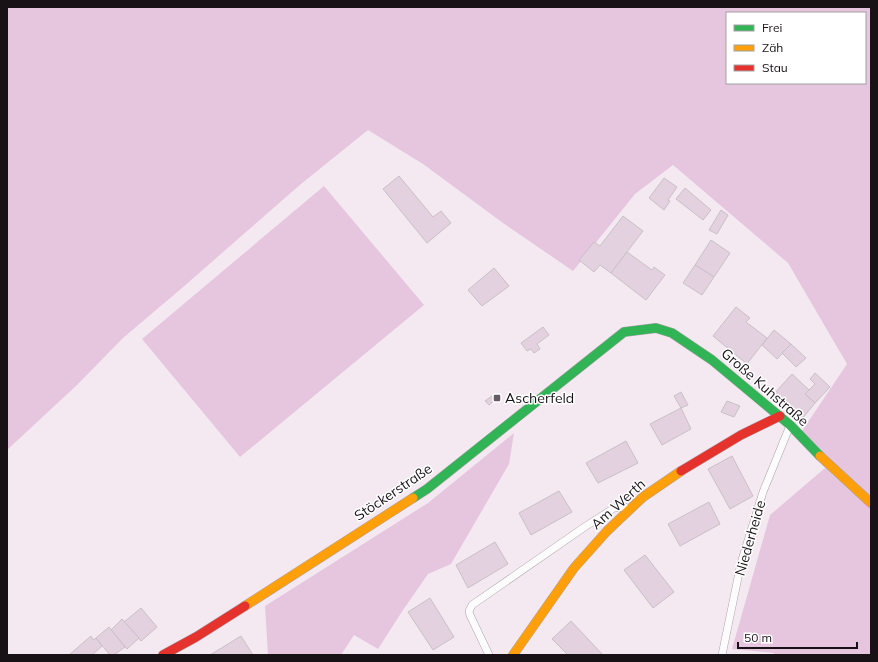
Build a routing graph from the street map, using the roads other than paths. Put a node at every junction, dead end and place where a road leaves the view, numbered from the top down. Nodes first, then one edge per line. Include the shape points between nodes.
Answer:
1 (624, 332) joint
2 (780, 416) junction
3 (790, 425) junction
4 (871, 503) edge
5 (633, 507) junction
6 (163, 655) edge
7 (489, 655) edge
8 (514, 655) edge
9 (722, 655) edge

1 - 2 street, Große Kuhstraße via 656,328 672,333 712,360
1 - 6 street, Stöckerstraße via 427,489 263,595
2 - 3 street, Große Kuhstraße
2 - 5 street, Am Werth via 690,465
3 - 4 street, Große Kuhstraße
3 - 9 lane, Niederheide via 763,492 741,563
5 - 7 lane via 614,508 472,605 470,616
5 - 8 street, Am Werth via 607,531 574,568

